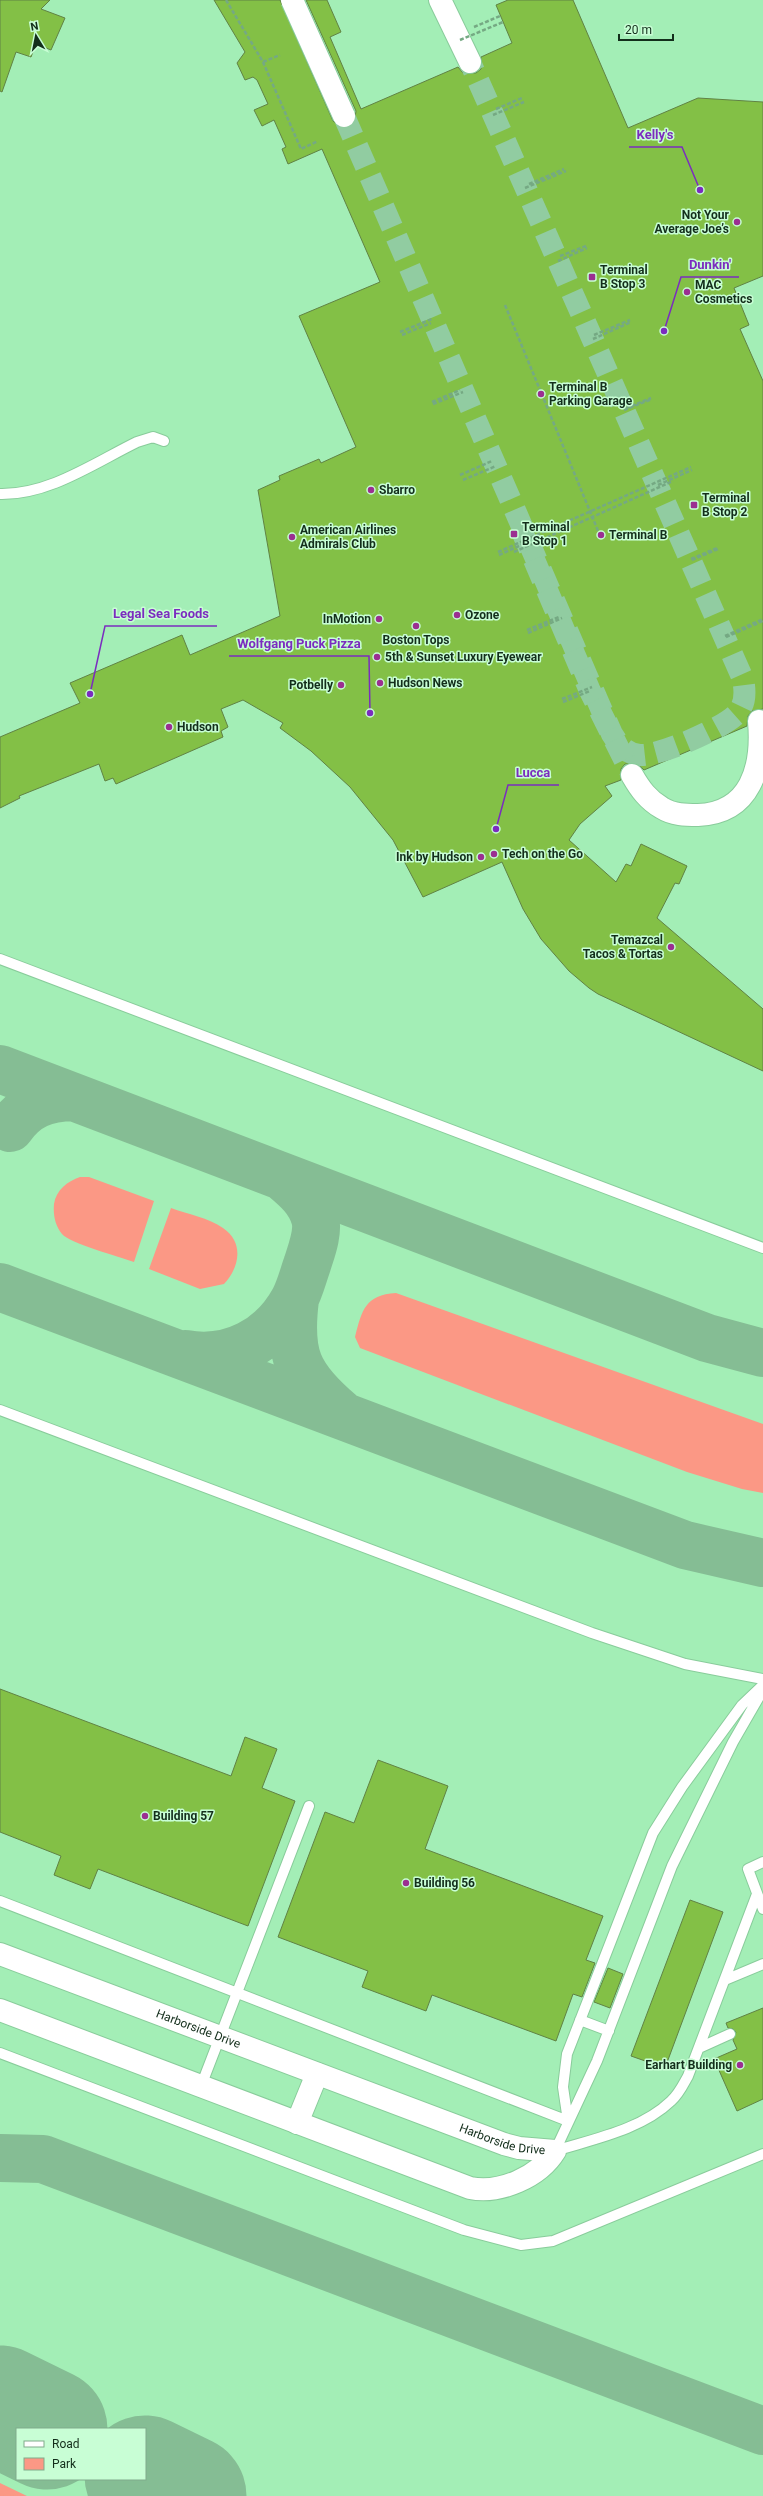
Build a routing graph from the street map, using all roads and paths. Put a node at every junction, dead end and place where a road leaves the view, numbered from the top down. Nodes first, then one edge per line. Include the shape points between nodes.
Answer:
1 (226, 0) edge
2 (292, 0) edge
3 (440, 0) edge
4 (447, 0) edge
5 (500, 16) dead end
6 (503, 22) dead end
7 (458, 32) junction
8 (280, 55) dead end
9 (472, 61) tunnel mouth
10 (263, 62) junction
11 (522, 98) dead end
12 (524, 102) dead end
13 (496, 109) dead end
14 (493, 115) dead end
15 (344, 116) tunnel mouth
16 (318, 141) dead end
17 (528, 184) dead end
18 (525, 188) dead end
19 (560, 256) dead end
20 (558, 260) dead end
21 (505, 305) dead end
22 (432, 319) dead end
23 (431, 323) dead end
24 (400, 332) dead end
25 (402, 335) dead end
26 (594, 335) dead end
27 (593, 339) dead end
28 (462, 391) dead end
29 (652, 398) dead end
30 (433, 403) dead end
31 (625, 409) dead end
32 (164, 441) dead end
33 (492, 462) dead end
34 (496, 466) dead end
35 (460, 475) dead end
36 (463, 480) dead end
37 (673, 480) dead end
38 (658, 484) dead end
39 (0, 494) edge
40 (590, 511) junction
41 (601, 538) dead end
42 (528, 542) dead end
43 (717, 549) dead end
44 (514, 552) dead end
45 (691, 559) dead end
46 (560, 617) dead end
47 (763, 620) edge
48 (527, 631) dead end
49 (726, 637) dead end
50 (592, 687) dead end
51 (590, 691) dead end
52 (759, 721) dead end
53 (632, 775) tunnel mouth
54 (0, 959) edge
55 (763, 1248) edge
56 (0, 1410) edge
57 (763, 1679) edge
58 (763, 1684) edge
59 (763, 1690) edge
60 (309, 1806) dead end
61 (763, 1862) edge
62 (757, 1894) junction
63 (0, 1901) edge
64 (763, 1909) edge
65 (0, 1954) edge
66 (763, 1964) edge
67 (724, 1980) junction
68 (237, 1993) junction
69 (0, 2010) edge
70 (580, 2020) junction
71 (608, 2031) junction
72 (730, 2034) dead end
73 (220, 2037) junction
74 (699, 2048) junction
75 (0, 2053) edge
76 (317, 2074) junction
77 (201, 2086) junction
78 (568, 2121) junction
79 (297, 2123) junction
80 (555, 2151) junction
81 (763, 2154) edge

1 - 10 path
2 - 15 street, bridge
3 - 7 street
4 - 7 street
5 - 7 path
6 - 7 path, bridge
7 - 9 street
8 - 10 path
10 - 16 path via 301,149
11 - 13 path
12 - 14 path, bridge
17 - 18 path, bridge via 565,170
19 - 20 path, bridge via 586,247
21 - 40 path
22 - 24 path, bridge
23 - 25 path
26 - 27 path, bridge via 630,321
28 - 30 path, bridge
29 - 31 path, bridge
32 - 39 lane via 153,437 138,442 40,490
33 - 35 path
34 - 36 path, bridge
37 - 44 path
38 - 40 path, bridge via 691,468
40 - 41 path
40 - 42 path, bridge via 498,553
43 - 45 path, bridge
46 - 48 path, bridge
47 - 49 path, bridge
50 - 51 path, bridge via 563,701
52 - 53 street via 763,747 759,773 744,795 721,811 688,815 669,811 651,801
54 - 55 lane
56 - 57 lane via 598,1636 685,1664
58 - 70 lane via 738,1711 682,1787 653,1833
59 - 71 lane via 733,1742 672,1866
60 - 68 lane
61 - 62 lane via 748,1869
62 - 64 lane
62 - 67 lane
63 - 68 lane
65 - 73 street, Harborside Drive
66 - 67 lane
67 - 74 lane
68 - 73 lane
68 - 78 lane
69 - 77 street, Harborside Drive
70 - 71 lane
70 - 78 lane via 564,2070 563,2087
71 - 78 lane via 587,2086
72 - 74 lane
73 - 76 street, Harborside Drive
73 - 77 lane
74 - 80 lane via 681,2090 658,2112 624,2128
75 - 81 lane via 464,2230 521,2245 553,2241
76 - 79 street
76 - 80 street, Harborside Drive via 504,2144
77 - 79 street, Harborside Drive
78 - 80 lane
79 - 80 street, Harborside Drive via 470,2188 483,2190 505,2186 534,2173 550,2160

